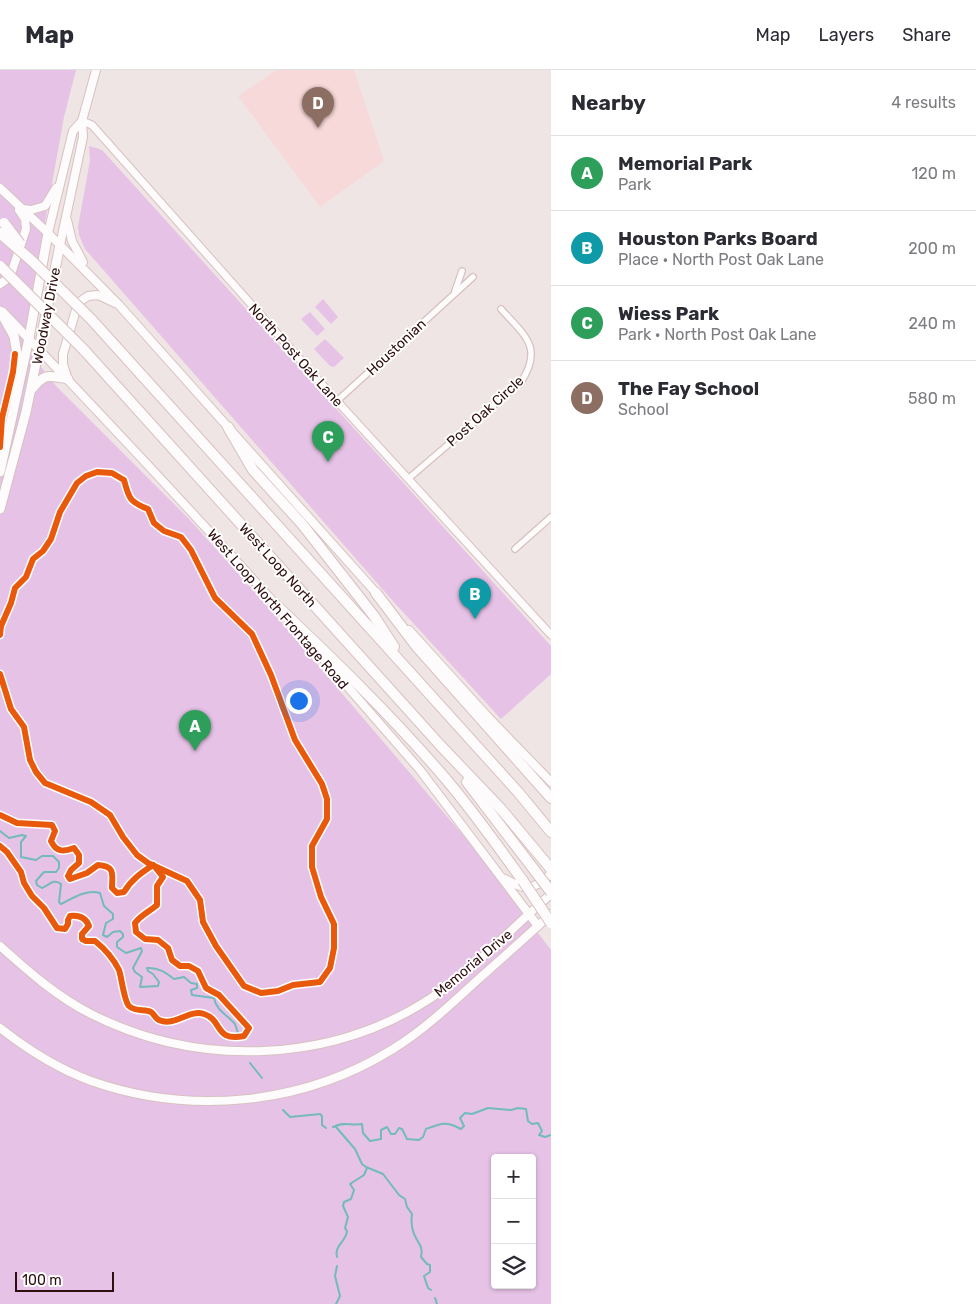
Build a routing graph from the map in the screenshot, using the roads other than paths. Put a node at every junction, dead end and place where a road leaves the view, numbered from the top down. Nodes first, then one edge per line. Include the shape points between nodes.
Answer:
1 (96, 70) edge
2 (82, 122) junction
3 (64, 170) junction
4 (0, 188) edge
5 (13, 200) junction
6 (22, 209) junction
7 (66, 216) junction
8 (1, 225) edge
9 (48, 233) junction
10 (60, 245) junction
11 (0, 266) edge
12 (462, 271) dead end
13 (473, 276) dead end
14 (98, 282) junction
15 (0, 284) edge
16 (454, 294) junction
17 (119, 305) junction
18 (500, 309) dead end
19 (0, 310) edge
20 (29, 338) junction
21 (40, 348) junction
22 (20, 374) junction
23 (68, 379) junction
24 (31, 391) junction
25 (337, 401) junction
26 (228, 427) junction
27 (0, 472) edge
28 (408, 479) junction
29 (0, 509) edge
30 (551, 517) edge
31 (515, 549) dead end
32 (376, 593) junction
33 (275, 604) junction
34 (551, 635) edge
35 (408, 670) junction
36 (440, 745) junction
37 (551, 782) edge
38 (551, 798) edge
39 (551, 832) edge
40 (551, 869) edge
41 (551, 874) edge
42 (520, 877) junction
43 (503, 878) junction
44 (551, 893) edge
45 (530, 914) junction
46 (551, 914) edge
47 (551, 923) edge
48 (538, 926) junction
49 (0, 946) edge
50 (0, 1028) edge

1 - 2 main road, Woodway Drive
2 - 3 main road, Woodway Drive via 73,132
2 - 7 main road, Woodway Drive via 83,137
2 - 25 street, North Post Oak Lane via 92,125
3 - 6 main road via 45,206
3 - 9 main road, Woodway Drive
4 - 5 main road
5 - 6 main road
5 - 15 main road via 25,219 26,229 10,277
6 - 9 main road
7 - 10 main road, Woodway Drive
7 - 14 main road via 69,234 79,257
8 - 35 highway, West Loop North, bridge via 32,261 91,319
9 - 10 main road
9 - 20 main road, Woodway Drive
10 - 14 main road
10 - 21 main road, Woodway Drive
11 - 36 highway, West Loop North, bridge via 84,350
12 - 16 street, Houstonian
13 - 16 street, Houstonian
14 - 17 main road
16 - 25 street, Houstonian
17 - 23 main road via 98,295 88,296 78,303 63,354
17 - 26 main road
18 - 28 street, Post Oak Circle via 524,334 531,347 529,370 521,382
19 - 20 main road, West Loop North Frontage Road
19 - 22 main road via 14,336
20 - 21 main road, West Loop North Frontage Road
20 - 22 main road, Woodway Drive
21 - 23 main road, West Loop North Frontage Road
21 - 24 main road, Woodway Drive
22 - 27 main road, Woodway Drive
23 - 24 main road via 47,376 39,380
23 - 33 main road, West Loop North Frontage Road
24 - 29 main road, Woodway Drive
25 - 28 street, North Post Oak Lane
26 - 32 main road
26 - 35 highway via 253,470 302,524 374,616
28 - 34 street, North Post Oak Lane
30 - 31 street
32 - 37 main road
32 - 38 highway via 417,647
33 - 42 highway via 351,676 445,778
33 - 43 main road, West Loop North Frontage Road via 420,770
35 - 39 highway, West Loop North
36 - 40 highway, West Loop North via 501,809
36 - 44 highway, bridge
41 - 43 main road via 533,888 522,888
42 - 46 highway, bridge
42 - 47 highway, bridge
43 - 45 main road, West Loop North Frontage Road
44 - 45 main road, Memorial Drive
45 - 48 main road, West Loop North Frontage Road
45 - 49 main road, Memorial Drive via 458,978 413,1008 353,1034 272,1052 211,1050 122,1028 47,988
46 - 48 main road, Memorial Drive
48 - 50 main road, Memorial Drive via 407,1040 356,1069 293,1092 241,1101 198,1101 131,1092 91,1081 58,1066

